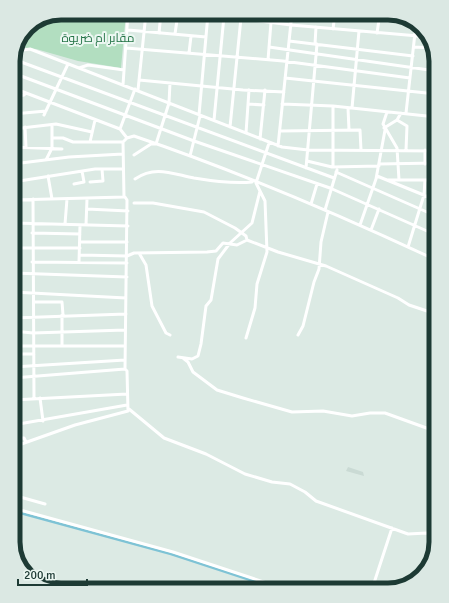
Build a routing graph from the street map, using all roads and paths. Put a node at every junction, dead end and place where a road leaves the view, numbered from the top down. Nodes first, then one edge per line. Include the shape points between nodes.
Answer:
1 (128, 20) edge
2 (145, 20) edge
3 (160, 20) edge
4 (177, 20) edge
5 (207, 20) edge
6 (224, 20) edge
7 (242, 20) edge
8 (256, 20) edge
9 (291, 20) edge
10 (334, 20) edge
11 (379, 20) edge
12 (271, 22) junction
13 (291, 24) junction
14 (316, 27) junction
15 (333, 29) junction
16 (128, 30) junction
17 (415, 30) edge
18 (359, 31) junction
19 (144, 32) junction
20 (159, 33) junction
21 (377, 33) junction
22 (175, 34) junction
23 (191, 36) junction
24 (415, 36) junction
25 (421, 36) edge
26 (206, 37) junction
27 (289, 41) junction
28 (316, 44) junction
29 (269, 47) junction
30 (414, 47) junction
31 (126, 48) junction
32 (357, 48) junction
33 (427, 48) edge
34 (142, 49) junction
35 (288, 49) junction
36 (21, 50) edge
37 (317, 53) junction
38 (189, 54) junction
39 (204, 55) junction
40 (220, 56) junction
41 (413, 56) junction
42 (236, 58) junction
43 (356, 59) junction
44 (268, 60) junction
45 (287, 61) junction
46 (20, 62) edge
47 (68, 64) junction
48 (316, 65) junction
49 (411, 67) junction
50 (79, 68) junction
51 (124, 70) junction
52 (356, 70) junction
53 (429, 70) edge
54 (20, 76) edge
55 (61, 78) junction
56 (285, 78) junction
57 (410, 78) junction
58 (139, 80) junction
59 (314, 81) junction
60 (170, 83) junction
61 (123, 85) junction
62 (201, 86) junction
63 (354, 86) junction
64 (217, 88) junction
65 (56, 90) junction
66 (136, 90) junction
67 (233, 90) junction
68 (249, 90) junction
69 (265, 90) junction
70 (20, 91) edge
71 (284, 92) junction
72 (408, 92) junction
73 (26, 93) junction
74 (429, 94) edge
75 (20, 96) edge
76 (50, 102) junction
77 (130, 103) junction
78 (169, 103) junction
79 (248, 104) junction
80 (282, 104) junction
81 (312, 105) junction
82 (264, 106) junction
83 (333, 106) junction
84 (350, 108) junction
85 (46, 111) junction
86 (387, 112) junction
87 (20, 113) edge
88 (401, 113) junction
89 (406, 113) junction
90 (44, 115) dead end
91 (125, 115) junction
92 (199, 115) junction
93 (165, 116) junction
94 (429, 116) edge
95 (95, 120) junction
96 (214, 120) junction
97 (397, 120) junction
98 (52, 125) junction
99 (230, 126) junction
100 (25, 127) junction
101 (20, 128) edge
102 (161, 128) junction
103 (197, 128) junction
104 (120, 129) junction
105 (385, 129) junction
106 (310, 130) junction
107 (332, 130) junction
108 (349, 130) junction
109 (280, 131) junction
110 (92, 132) junction
111 (246, 133) junction
112 (52, 138) junction
113 (127, 138) junction
114 (260, 139) junction
115 (194, 141) junction
116 (90, 142) junction
117 (123, 142) junction
118 (269, 143) junction
119 (156, 144) junction
120 (278, 146) junction
121 (20, 147) edge
122 (26, 147) junction
123 (52, 148) junction
124 (62, 149) dead end
125 (308, 150) junction
126 (332, 150) junction
127 (361, 150) junction
128 (381, 150) junction
129 (398, 150) junction
130 (406, 150) junction
131 (425, 150) junction
132 (429, 150) edge
133 (266, 153) junction
134 (123, 154) junction
135 (134, 155) dead end
136 (190, 156) junction
137 (46, 160) junction
138 (307, 161) junction
139 (20, 163) edge
140 (425, 164) junction
141 (429, 164) edge
142 (262, 165) junction
143 (379, 165) junction
144 (399, 165) junction
145 (332, 167) junction
146 (338, 167) junction
147 (306, 168) junction
148 (102, 169) junction
149 (122, 169) junction
150 (82, 171) junction
151 (336, 172) junction
152 (48, 176) junction
153 (377, 176) junction
154 (135, 178) dead end
155 (334, 178) junction
156 (385, 180) junction
157 (399, 180) junction
158 (425, 180) junction
159 (429, 180) edge
160 (20, 181) edge
161 (90, 182) dead end
162 (255, 182) junction
163 (74, 184) dead end
164 (317, 184) junction
165 (330, 188) junction
166 (373, 188) junction
167 (260, 191) junction
168 (424, 196) junction
169 (125, 197) junction
170 (429, 198) edge
171 (52, 199) junction
172 (67, 199) junction
173 (87, 199) junction
174 (20, 200) edge
175 (33, 200) junction
176 (134, 203) dead end
177 (311, 204) junction
178 (369, 204) junction
179 (86, 209) junction
180 (379, 209) junction
181 (419, 209) junction
182 (128, 211) junction
183 (326, 211) junction
184 (429, 213) edge
185 (20, 223) edge
186 (32, 223) junction
187 (65, 224) junction
188 (80, 225) junction
189 (86, 225) junction
190 (360, 225) junction
191 (414, 225) junction
192 (128, 226) junction
193 (371, 230) junction
194 (429, 232) edge
195 (32, 233) junction
196 (242, 233) junction
197 (80, 234) junction
198 (247, 240) junction
199 (80, 242) junction
200 (128, 242) junction
201 (231, 243) junction
202 (32, 247) junction
203 (266, 247) junction
204 (408, 247) junction
205 (20, 248) edge
206 (80, 248) junction
207 (127, 249) junction
208 (134, 253) junction
209 (139, 253) junction
210 (80, 255) junction
211 (127, 256) junction
212 (429, 257) edge
213 (32, 262) junction
214 (79, 262) junction
215 (127, 264) junction
216 (319, 264) junction
217 (20, 273) edge
218 (33, 274) junction
219 (127, 277) junction
220 (20, 293) edge
221 (34, 294) junction
222 (126, 298) junction
223 (34, 302) junction
224 (429, 312) edge
225 (126, 314) junction
226 (62, 315) junction
227 (33, 317) junction
228 (20, 318) edge
229 (125, 330) junction
230 (20, 332) edge
231 (62, 332) junction
232 (33, 333) junction
233 (170, 335) dead end
234 (298, 336) dead end
235 (246, 338) dead end
236 (33, 345) junction
237 (62, 345) junction
238 (20, 346) edge
239 (125, 346) junction
240 (20, 354) edge
241 (34, 354) junction
242 (178, 357) dead end
243 (183, 358) junction
244 (125, 360) junction
245 (34, 366) junction
246 (20, 367) edge
247 (125, 369) junction
248 (33, 377) junction
249 (20, 378) edge
250 (127, 394) junction
251 (34, 398) junction
252 (40, 398) junction
253 (20, 399) edge
254 (128, 407) junction
255 (43, 421) junction
256 (20, 424) edge
257 (429, 429) edge
258 (20, 438) edge
259 (26, 442) junction
260 (20, 444) edge
261 (20, 497) edge
262 (45, 504) dead end
263 (20, 510) edge
264 (392, 528) junction
265 (429, 534) edge
266 (267, 583) edge
267 (374, 583) edge

1 - 16 street
2 - 19 street
3 - 20 street
4 - 22 street
5 - 26 street
6 - 40 street
7 - 42 street
8 - 12 street
9 - 13 street
10 - 15 street
11 - 21 street
12 - 13 street
12 - 29 street
13 - 14 street
13 - 27 street
14 - 15 street
14 - 28 street
15 - 18 street
16 - 19 street
16 - 31 street
17 - 24 street
18 - 21 street
18 - 32 street
19 - 20 street
19 - 34 street
20 - 22 street
21 - 24 street
22 - 23 street
23 - 26 street
23 - 38 street
24 - 25 street
24 - 30 street
26 - 39 street
27 - 28 street
27 - 35 street
28 - 32 street
28 - 37 street
29 - 35 street
29 - 44 street
30 - 33 street
30 - 41 street
31 - 34 street
31 - 51 street
32 - 41 street
32 - 43 street
34 - 38 street
34 - 58 street
35 - 37 street
35 - 45 street
36 - 47 street via 30,49
37 - 43 street
37 - 48 street
38 - 39 street
39 - 40 street
39 - 62 street
40 - 42 street
40 - 64 street
41 - 49 street
42 - 44 street
42 - 67 street
43 - 49 street
43 - 52 street
44 - 45 street
45 - 48 street
45 - 56 street
46 - 55 street
47 - 50 street
47 - 55 street
48 - 52 street
48 - 59 street
49 - 53 street
49 - 57 street
50 - 51 street via 88,65
50 - 61 street
51 - 61 street
52 - 57 street
52 - 63 street
54 - 65 street
55 - 65 street
55 - 77 street
56 - 59 street
56 - 71 street
57 - 72 street
58 - 60 street
58 - 66 street
59 - 63 street
59 - 81 street
60 - 62 street
60 - 78 street
61 - 66 street
62 - 64 street
62 - 92 street
63 - 72 street
63 - 84 street
64 - 67 street
64 - 96 street
65 - 76 street
65 - 91 street
66 - 77 street
66 - 78 street
67 - 68 street
67 - 99 street
68 - 69 street
68 - 79 street
69 - 71 street
69 - 82 street
70 - 73 street
71 - 80 street
72 - 74 street
72 - 89 street
73 - 75 street
73 - 76 street
76 - 85 street
76 - 95 street
77 - 91 street
77 - 93 street
78 - 92 street
78 - 93 street
79 - 82 street
79 - 111 street
80 - 81 street
80 - 109 street
81 - 83 street
81 - 106 street
82 - 114 street
83 - 84 street
83 - 107 street
84 - 86 street
84 - 108 street
85 - 87 street
85 - 90 street
86 - 88 street
86 - 105 street via 383,120
88 - 89 street
88 - 97 street
89 - 94 street
91 - 102 street
91 - 104 street
92 - 96 street
92 - 103 street
93 - 102 street
93 - 103 street
95 - 104 street
95 - 110 street
96 - 99 street
97 - 105 street
97 - 130 street via 407,126
98 - 100 street
98 - 110 street
98 - 112 street
99 - 111 street
100 - 101 street
100 - 122 street
102 - 115 street
102 - 119 street
103 - 115 street
103 - 133 street
104 - 113 street
105 - 128 street
105 - 129 street
106 - 107 street
106 - 109 street
106 - 125 street
107 - 108 street
107 - 126 street
108 - 127 street via 361,131
109 - 120 street
110 - 116 street
111 - 114 street
112 - 116 street
112 - 123 street
113 - 117 street
113 - 119 street via 134,136
114 - 118 street
115 - 136 street
115 - 142 street
116 - 117 street
117 - 134 street
118 - 120 street
118 - 133 street
119 - 135 street via 151,144
119 - 136 street
120 - 125 street
121 - 122 street
122 - 123 street
123 - 124 street
123 - 137 street
125 - 126 street
125 - 138 street
126 - 127 street
126 - 145 street
127 - 128 street
128 - 129 street
128 - 143 street
129 - 130 street
129 - 144 street
130 - 131 street
131 - 132 street
131 - 140 street
133 - 142 street
133 - 147 street
134 - 137 street
134 - 149 street
136 - 162 street
137 - 139 street
138 - 145 street
138 - 147 street
140 - 141 street
140 - 144 street
142 - 162 street
142 - 164 street
143 - 144 street
143 - 146 street
143 - 153 street
144 - 157 street
145 - 146 street
146 - 151 street
147 - 155 street
148 - 149 street
148 - 150 street
148 - 161 street via 103,182
149 - 169 street
150 - 152 street
150 - 163 street via 84,182
151 - 155 street
151 - 166 street
152 - 160 street
152 - 171 street
153 - 156 street
153 - 166 street
154 - 162 street via 152,171 163,171 193,178
155 - 165 street
156 - 157 street
156 - 168 street
157 - 158 street
158 - 159 street
158 - 168 street
162 - 167 street
162 - 177 street
164 - 165 street
164 - 177 street
165 - 178 street
165 - 183 street
166 - 178 street
166 - 181 street
167 - 196 street via 253,221
167 - 203 street via 265,201
168 - 170 street
168 - 181 street
169 - 173 street
169 - 182 street
171 - 172 street
171 - 175 street
172 - 173 street
172 - 187 street
173 - 179 street
174 - 175 street
175 - 186 street
176 - 196 street via 153,203 204,212
177 - 183 street
178 - 180 street
178 - 190 street
179 - 182 street
179 - 189 street
180 - 191 street
180 - 193 street
181 - 184 street
181 - 191 street
182 - 192 street
183 - 190 street
183 - 216 street
185 - 186 street
186 - 187 street
186 - 195 street
187 - 188 street
188 - 189 street
188 - 197 street
189 - 192 street
190 - 193 street
191 - 194 street
191 - 204 street
192 - 200 street
193 - 204 street
195 - 197 street
195 - 202 street
196 - 198 street
196 - 201 street
197 - 199 street
198 - 201 street via 237,245
198 - 203 street
199 - 200 street
199 - 206 street
200 - 207 street
201 - 209 street via 223,243 212,252
201 - 243 street via 218,259 211,300 206,306 200,351 195,358
202 - 205 street
202 - 206 street
202 - 213 street
203 - 216 street
203 - 235 street via 264,264 257,284 255,308
204 - 212 street
206 - 210 street
207 - 208 street
207 - 211 street
208 - 209 street
208 - 211 street
209 - 233 street via 146,265 152,306 166,333
210 - 211 street
210 - 214 street
211 - 215 street
213 - 214 street
213 - 218 street
214 - 215 street
215 - 219 street
216 - 224 street
216 - 234 street via 305,320
217 - 218 street
218 - 219 street
218 - 221 street
219 - 222 street
220 - 221 street
221 - 222 street
221 - 223 street
222 - 225 street
223 - 226 street via 62,302
223 - 227 street
225 - 226 street
225 - 229 street
226 - 227 street
226 - 231 street
227 - 228 street
227 - 232 street
229 - 231 street
229 - 239 street
230 - 232 street
231 - 232 street
231 - 237 street
232 - 236 street
236 - 237 street
236 - 238 street
236 - 241 street
237 - 239 street
239 - 244 street
240 - 241 street
241 - 245 street
242 - 243 street
243 - 257 street via 193,372 212,387 243,398 292,412 323,412 352,416 385,414
244 - 245 street
244 - 247 street
245 - 246 street
245 - 248 street
247 - 248 street
247 - 250 street
248 - 249 street
248 - 251 street
250 - 252 street
250 - 254 street
251 - 252 street
251 - 253 street
252 - 255 street
254 - 255 street
254 - 259 street via 126,413 75,425
254 - 264 street via 161,437 206,454 236,471 272,482 290,484 316,502
255 - 256 street
258 - 259 street via 24,438
259 - 260 street
261 - 262 street
263 - 266 street via 173,552
264 - 265 street via 408,534
264 - 267 street

